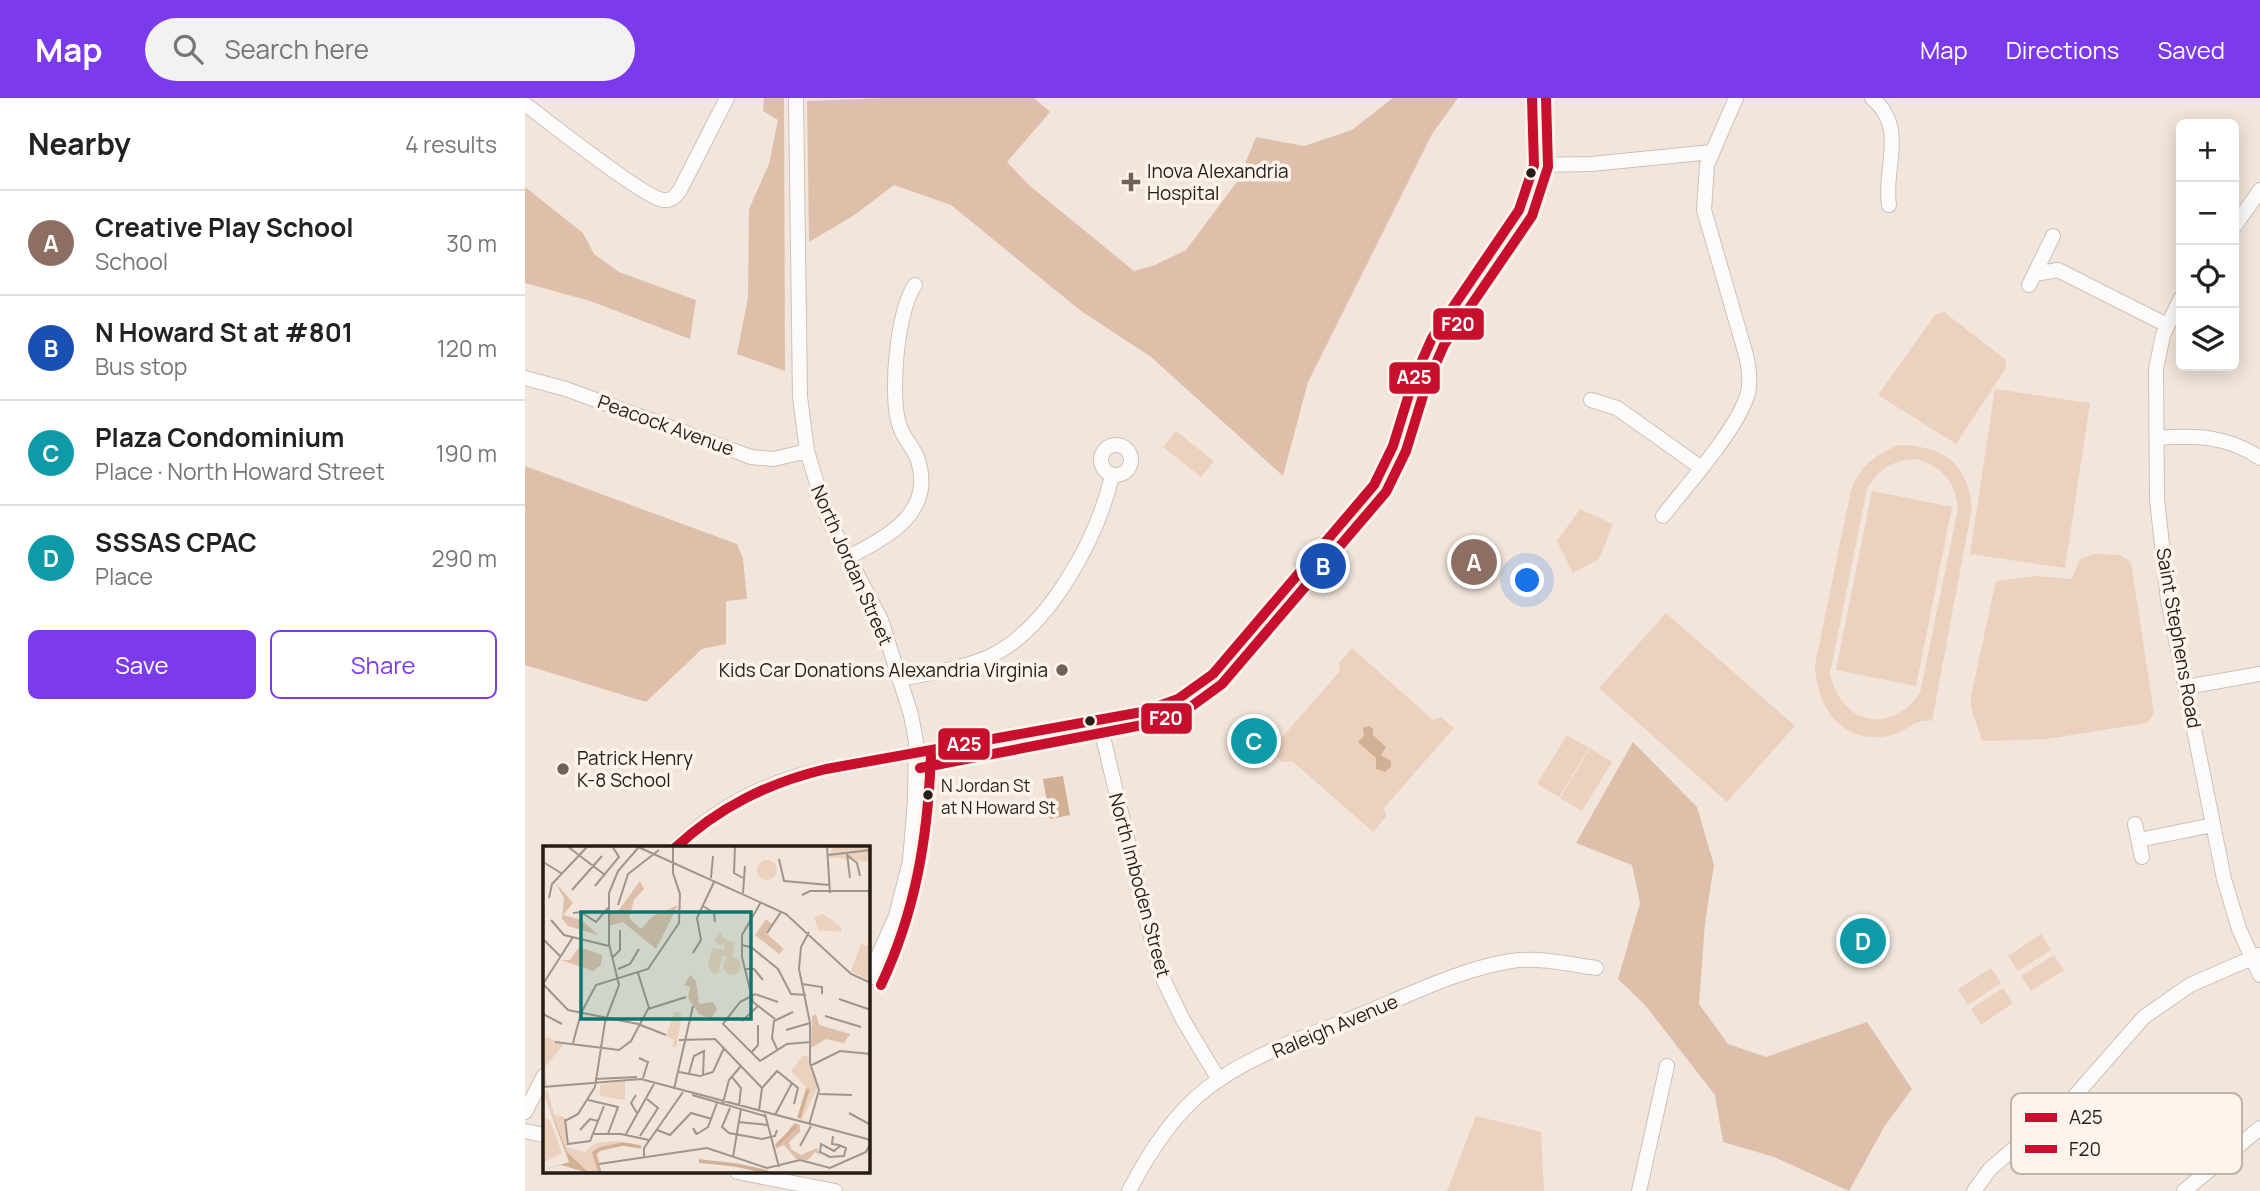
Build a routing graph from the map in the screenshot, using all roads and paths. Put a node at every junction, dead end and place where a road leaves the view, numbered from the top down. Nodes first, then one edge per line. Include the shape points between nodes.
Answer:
1 (727, 98) edge
2 (796, 98) edge
3 (1532, 98) edge
4 (1736, 98) edge
5 (1872, 98) edge
6 (525, 104) edge
7 (1712, 152) junction
8 (1534, 165) junction
9 (2260, 190) edge
10 (1889, 205) dead end
11 (2239, 220) edge
12 (2058, 270) junction
13 (915, 285) dead end
14 (2176, 308) edge
15 (2168, 325) junction
16 (525, 377) edge
17 (1591, 400) dead end
18 (2158, 439) junction
19 (807, 451) junction
20 (2260, 458) edge
21 (1700, 467) junction
22 (1112, 475) dead end
23 (1663, 516) dead end
24 (847, 558) junction
25 (2260, 674) edge
26 (899, 679) junction
27 (2186, 687) junction
28 (1099, 720) junction
29 (917, 754) junction
30 (2135, 824) dead end
31 (2213, 825) junction
32 (2139, 840) junction
33 (677, 846) edge
34 (2142, 857) dead end
35 (2256, 957) edge
36 (1596, 968) dead end
37 (870, 974) edge
38 (2260, 975) edge
39 (1668, 1066) dead end
40 (543, 1078) edge
41 (1219, 1080) junction
42 (2077, 1093) edge
43 (525, 1112) edge
44 (2260, 1128) edge
45 (525, 1131) edge
46 (543, 1135) edge
47 (2242, 1143) edge
48 (2011, 1151) edge
49 (745, 1174) edge
50 (2205, 1174) edge
51 (774, 1181) edge
52 (835, 1191) edge
53 (1129, 1191) edge
54 (1639, 1191) edge
55 (1973, 1191) edge
56 (2184, 1191) edge

1 - 6 street via 680,190 670,200 639,188
2 - 19 street, North Jordan Street via 800,397
3 - 8 street
4 - 7 street
5 - 10 street via 1889,119 1893,134 1886,190
7 - 8 street
7 - 21 street via 1703,192 1706,227 1746,355 1749,381 1740,412
8 - 28 street via 1519,210 1425,351 1393,446 1373,486 1213,674 1165,705
9 - 11 street
12 - 12 street via 2050,243 2032,279
12 - 15 street
13 - 24 street via 901,319 896,402 901,429 918,460 921,489 899,528
14 - 15 street, Saint Stephens Road
15 - 18 street, Saint Stephens Road via 2156,369
16 - 19 street, Peacock Avenue via 751,457 774,459
17 - 21 street via 1617,408
18 - 20 street via 2214,438 2237,444
18 - 27 street, Saint Stephens Road via 2163,563
19 - 24 street, North Jordan Street via 821,500
21 - 23 street
22 - 26 street via 1091,537 1026,633 979,661
24 - 26 street, North Jordan Street via 881,620
25 - 27 street
26 - 29 street, North Jordan Street
27 - 31 street, Saint Stephens Road
28 - 29 street
28 - 41 street, North Imboden Street via 1161,971 1183,1020
29 - 33 street via 810,772 766,786 718,811
29 - 37 street, North Jordan Street via 910,861 896,916
30 - 32 street
31 - 32 street
31 - 35 street, Saint Stephens Road via 2232,908
32 - 34 street
35 - 38 street, Saint Stephens Road
35 - 42 street via 2190,985 2144,1017
36 - 41 street, Raleigh Avenue via 1545,960 1491,966 1293,1042
39 - 54 street
40 - 43 street
41 - 53 street, Raleigh Avenue via 1173,1123
44 - 47 street
45 - 46 street
48 - 55 street
49 - 51 street
50 - 56 street
51 - 52 street

